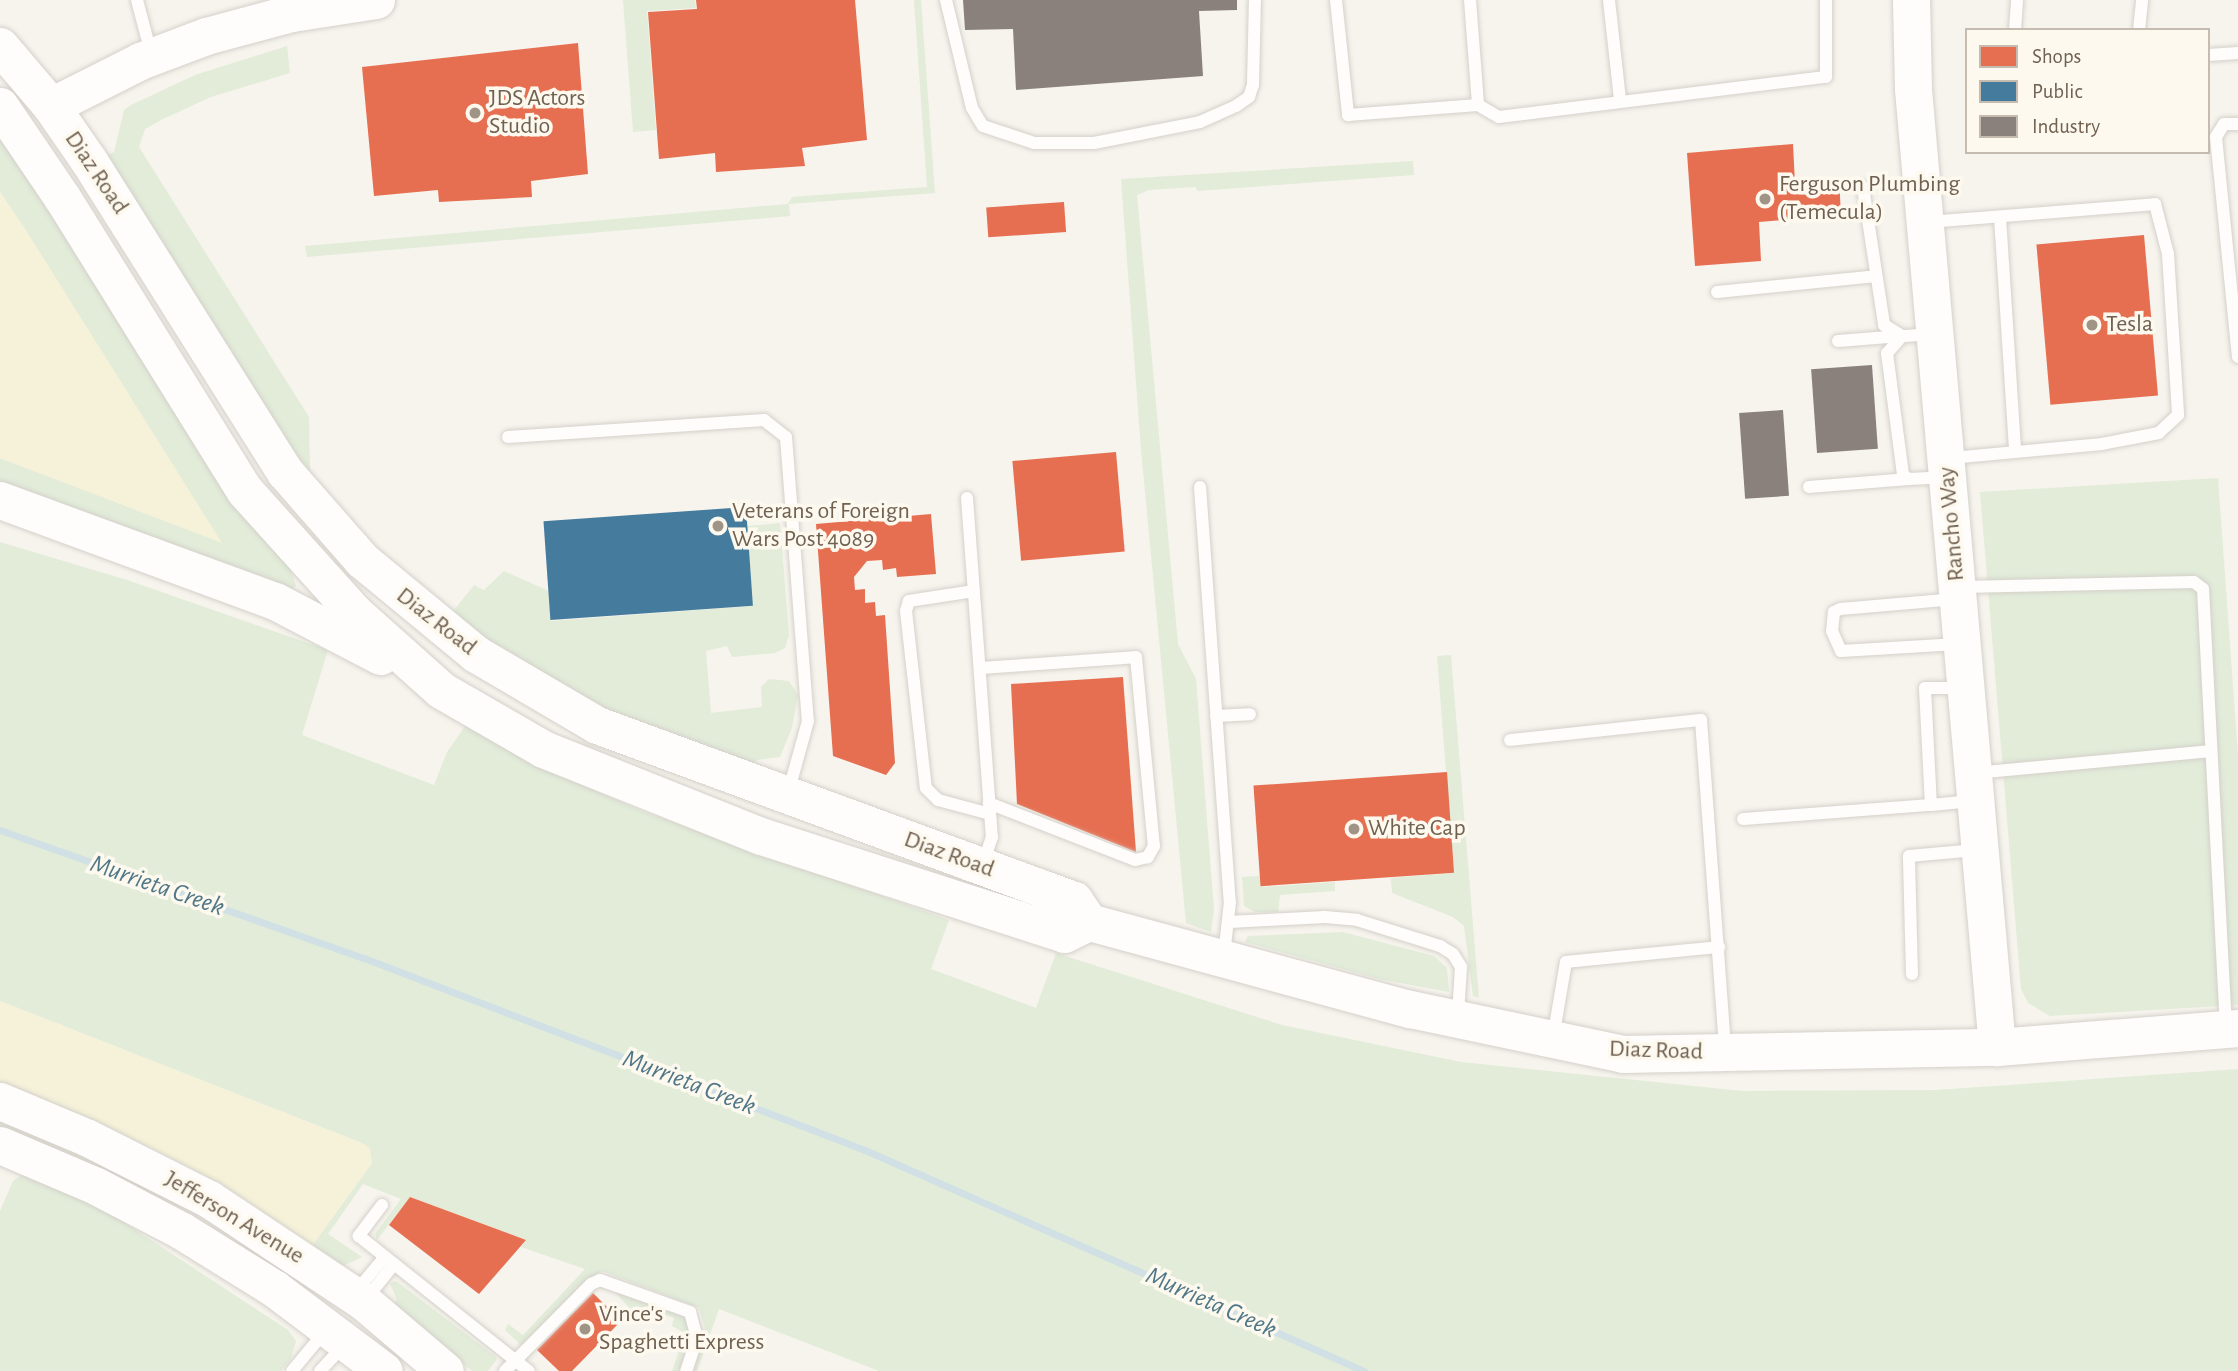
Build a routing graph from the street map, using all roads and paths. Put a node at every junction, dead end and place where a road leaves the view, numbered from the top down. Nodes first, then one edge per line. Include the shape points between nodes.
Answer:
1 (137, 0) edge
2 (376, 0) edge
3 (946, 0) edge
4 (1255, 0) edge
5 (1336, 0) edge
6 (1470, 0) edge
7 (1609, 0) edge
8 (1826, 0) edge
9 (1911, 0) edge
10 (2017, 0) edge
11 (2142, 0) edge
12 (292, 7) edge
13 (2015, 28) edge
14 (2139, 28) edge
15 (0, 46) edge
16 (2238, 53) edge
17 (2210, 55) edge
18 (152, 56) junction
19 (1620, 100) junction
20 (0, 106) edge
21 (51, 106) junction
22 (1478, 106) junction
23 (2238, 124) edge
24 (1863, 187) dead end
25 (2000, 218) junction
26 (1925, 222) junction
27 (1876, 276) junction
28 (1717, 292) dead end
29 (1919, 335) junction
30 (1838, 341) dead end
31 (2238, 358) edge
32 (508, 437) dead end
33 (2015, 451) junction
34 (1947, 468) junction
35 (1909, 480) junction
36 (1809, 487) dead end
37 (1200, 488) dead end
38 (967, 498) dead end
39 (0, 500) edge
40 (974, 591) junction
41 (1958, 593) junction
42 (1962, 644) junction
43 (979, 668) junction
44 (1966, 688) junction
45 (441, 690) junction
46 (1250, 713) dead end
47 (1216, 716) junction
48 (1510, 740) dead end
49 (2211, 751) junction
50 (1975, 787) junction
51 (786, 796) junction
52 (1931, 805) junction
53 (990, 808) junction
54 (1743, 819) dead end
55 (1980, 850) junction
56 (982, 867) junction
57 (1089, 922) junction
58 (1229, 922) junction
59 (1719, 947) junction
60 (1224, 958) junction
61 (1912, 974) dead end
62 (1458, 1019) junction
63 (2232, 1029) edge
64 (1553, 1039) junction
65 (1997, 1047) junction
66 (1726, 1052) junction
67 (0, 1101) edge
68 (2, 1152) edge
69 (382, 1205) dead end
70 (142, 1209) junction
71 (390, 1261) junction
72 (328, 1277) junction
73 (363, 1302) junction
74 (329, 1327) junction
75 (516, 1360) junction
76 (373, 1362) edge
77 (292, 1371) edge
78 (320, 1371) edge
79 (416, 1371) edge
80 (445, 1371) edge
81 (505, 1371) edge
82 (528, 1371) edge
83 (686, 1371) edge

1 - 18 lane
2 - 12 main road
3 - 4 lane via 972,108 982,126 1034,143 1094,143 1200,122 1249,97
5 - 22 lane via 1348,115
6 - 22 lane
7 - 19 lane
8 - 19 lane via 1825,77
9 - 26 main road, Rancho Way
10 - 13 lane
11 - 14 lane
12 - 18 main road
15 - 21 main road, Diaz Road
16 - 17 lane
18 - 21 main road
19 - 22 lane via 1499,117
20 - 45 main road, Diaz Road via 56,187 245,491 355,613
21 - 51 main road, Diaz Road via 285,472 362,560 466,647 539,694 597,725
23 - 31 lane via 2224,124 2216,137
24 - 27 lane
25 - 26 lane
25 - 33 lane
25 - 33 lane via 2155,204 2168,254 2177,370 2178,415 2159,433 2102,444
26 - 29 main road, Rancho Way
27 - 28 lane
27 - 29 lane via 1884,325
29 - 30 lane
29 - 34 main road, Rancho Way
29 - 35 lane via 1887,353 1898,464
32 - 51 lane via 764,420 786,438 808,721
33 - 34 lane
34 - 35 lane
34 - 41 main road, Rancho Way
35 - 36 lane
37 - 47 lane
38 - 40 lane
39 - 45 main road via 275,601
40 - 43 lane
40 - 53 lane via 909,601 906,611 926,788 938,800
41 - 42 main road, Rancho Way
41 - 42 lane via 1912,605 1840,609 1834,612 1832,631 1842,651
41 - 49 lane via 2198,583 2203,589
42 - 44 main road, Rancho Way
43 - 53 lane
43 - 53 lane via 1136,657 1154,846 1147,858 1135,860
44 - 50 main road, Rancho Way
44 - 52 lane via 1925,688
45 - 57 main road, Diaz Road via 543,749 761,836 1064,934
46 - 47 lane
47 - 58 lane
48 - 59 lane via 1701,720
49 - 50 lane
49 - 63 lane
50 - 52 lane
50 - 55 main road, Rancho Way
51 - 56 main road, Diaz Road
52 - 54 lane
53 - 56 lane via 992,837
55 - 61 lane via 1909,856
55 - 65 main road, Rancho Way
56 - 57 main road, Diaz Road via 1074,900
57 - 60 main road, Diaz Road
58 - 60 lane
58 - 62 lane via 1357,920 1440,946 1453,954 1461,967
59 - 64 lane via 1566,962
59 - 66 lane
60 - 62 main road, Diaz Road
62 - 64 main road, Diaz Road
63 - 65 main road, Diaz Road
64 - 66 main road, Diaz Road via 1623,1054
65 - 66 main road, Diaz Road
67 - 72 main road, Jefferson Avenue via 149,1166 209,1199
68 - 70 main road, Jefferson Avenue
69 - 71 lane via 359,1237
70 - 73 main road via 198,1224 321,1302 346,1308
70 - 74 main road, Jefferson Avenue via 229,1259
71 - 72 lane via 363,1283 349,1285
71 - 73 lane
71 - 75 lane
72 - 73 main road, Jefferson Avenue
73 - 80 main road, Jefferson Avenue
74 - 76 main road, Jefferson Avenue
74 - 77 lane
74 - 79 main road via 357,1324
75 - 81 lane
75 - 82 lane
75 - 83 lane via 600,1280 690,1311 697,1338
76 - 78 lane via 336,1354

